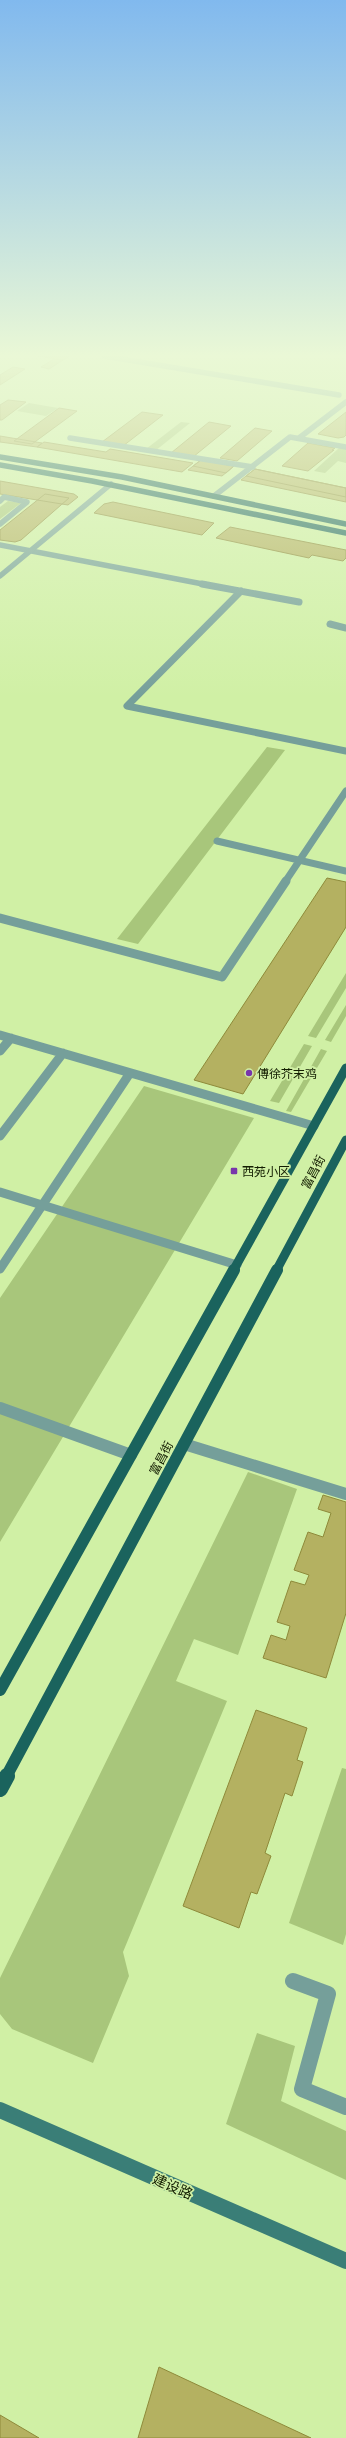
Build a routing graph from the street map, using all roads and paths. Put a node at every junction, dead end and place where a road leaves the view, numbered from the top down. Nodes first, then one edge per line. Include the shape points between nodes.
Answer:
1 (28, 470) edge
2 (70, 470) edge
3 (249, 470) edge
4 (111, 484) junction
5 (214, 496) junction
6 (0, 501) edge
7 (0, 524) edge
8 (346, 524) edge
9 (346, 533) edge
10 (0, 545) edge
11 (31, 551) junction
12 (0, 576) edge
13 (241, 591) junction
14 (299, 602) dead end
15 (330, 624) dead end
16 (346, 628) edge
17 (346, 751) edge
18 (346, 791) edge
19 (217, 841) dead end
20 (299, 860) junction
21 (346, 871) edge
22 (0, 918) edge
23 (0, 1035) edge
24 (10, 1038) junction
25 (0, 1051) edge
26 (63, 1053) junction
27 (346, 1068) edge
28 (130, 1072) junction
29 (314, 1126) junction
30 (0, 1136) edge
31 (346, 1140) edge
32 (0, 1192) edge
33 (44, 1205) junction
34 (236, 1265) junction
35 (0, 1269) edge
36 (0, 1408) edge
37 (184, 1444) junction
38 (131, 1455) junction
39 (346, 1494) edge
40 (0, 1689) edge
41 (0, 1789) edge
42 (293, 1982) dead end
43 (346, 2107) edge
44 (0, 2110) edge
45 (346, 2261) edge

1 - 4 main road
2 - 5 main road
3 - 5 street
4 - 9 main road
4 - 11 street
5 - 8 main road
6 - 7 street via 4,497 27,502
10 - 11 street
11 - 12 street
11 - 13 street
13 - 14 street
13 - 17 street via 127,706
15 - 16 street
18 - 20 street
19 - 20 street
20 - 21 street
20 - 22 street via 222,977
23 - 24 street
24 - 25 street
24 - 26 street
26 - 28 street
26 - 30 street
27 - 29 main road, 富昌街
28 - 29 street
28 - 33 street
29 - 34 main road, 富昌街
31 - 37 main road, 富昌街
32 - 33 street
33 - 34 street
33 - 35 street
34 - 38 main road, 富昌街
36 - 38 street
37 - 39 street
37 - 41 main road, 富昌街
38 - 40 main road, 富昌街
42 - 43 street via 328,1994 302,2089
44 - 45 street, 建设路

